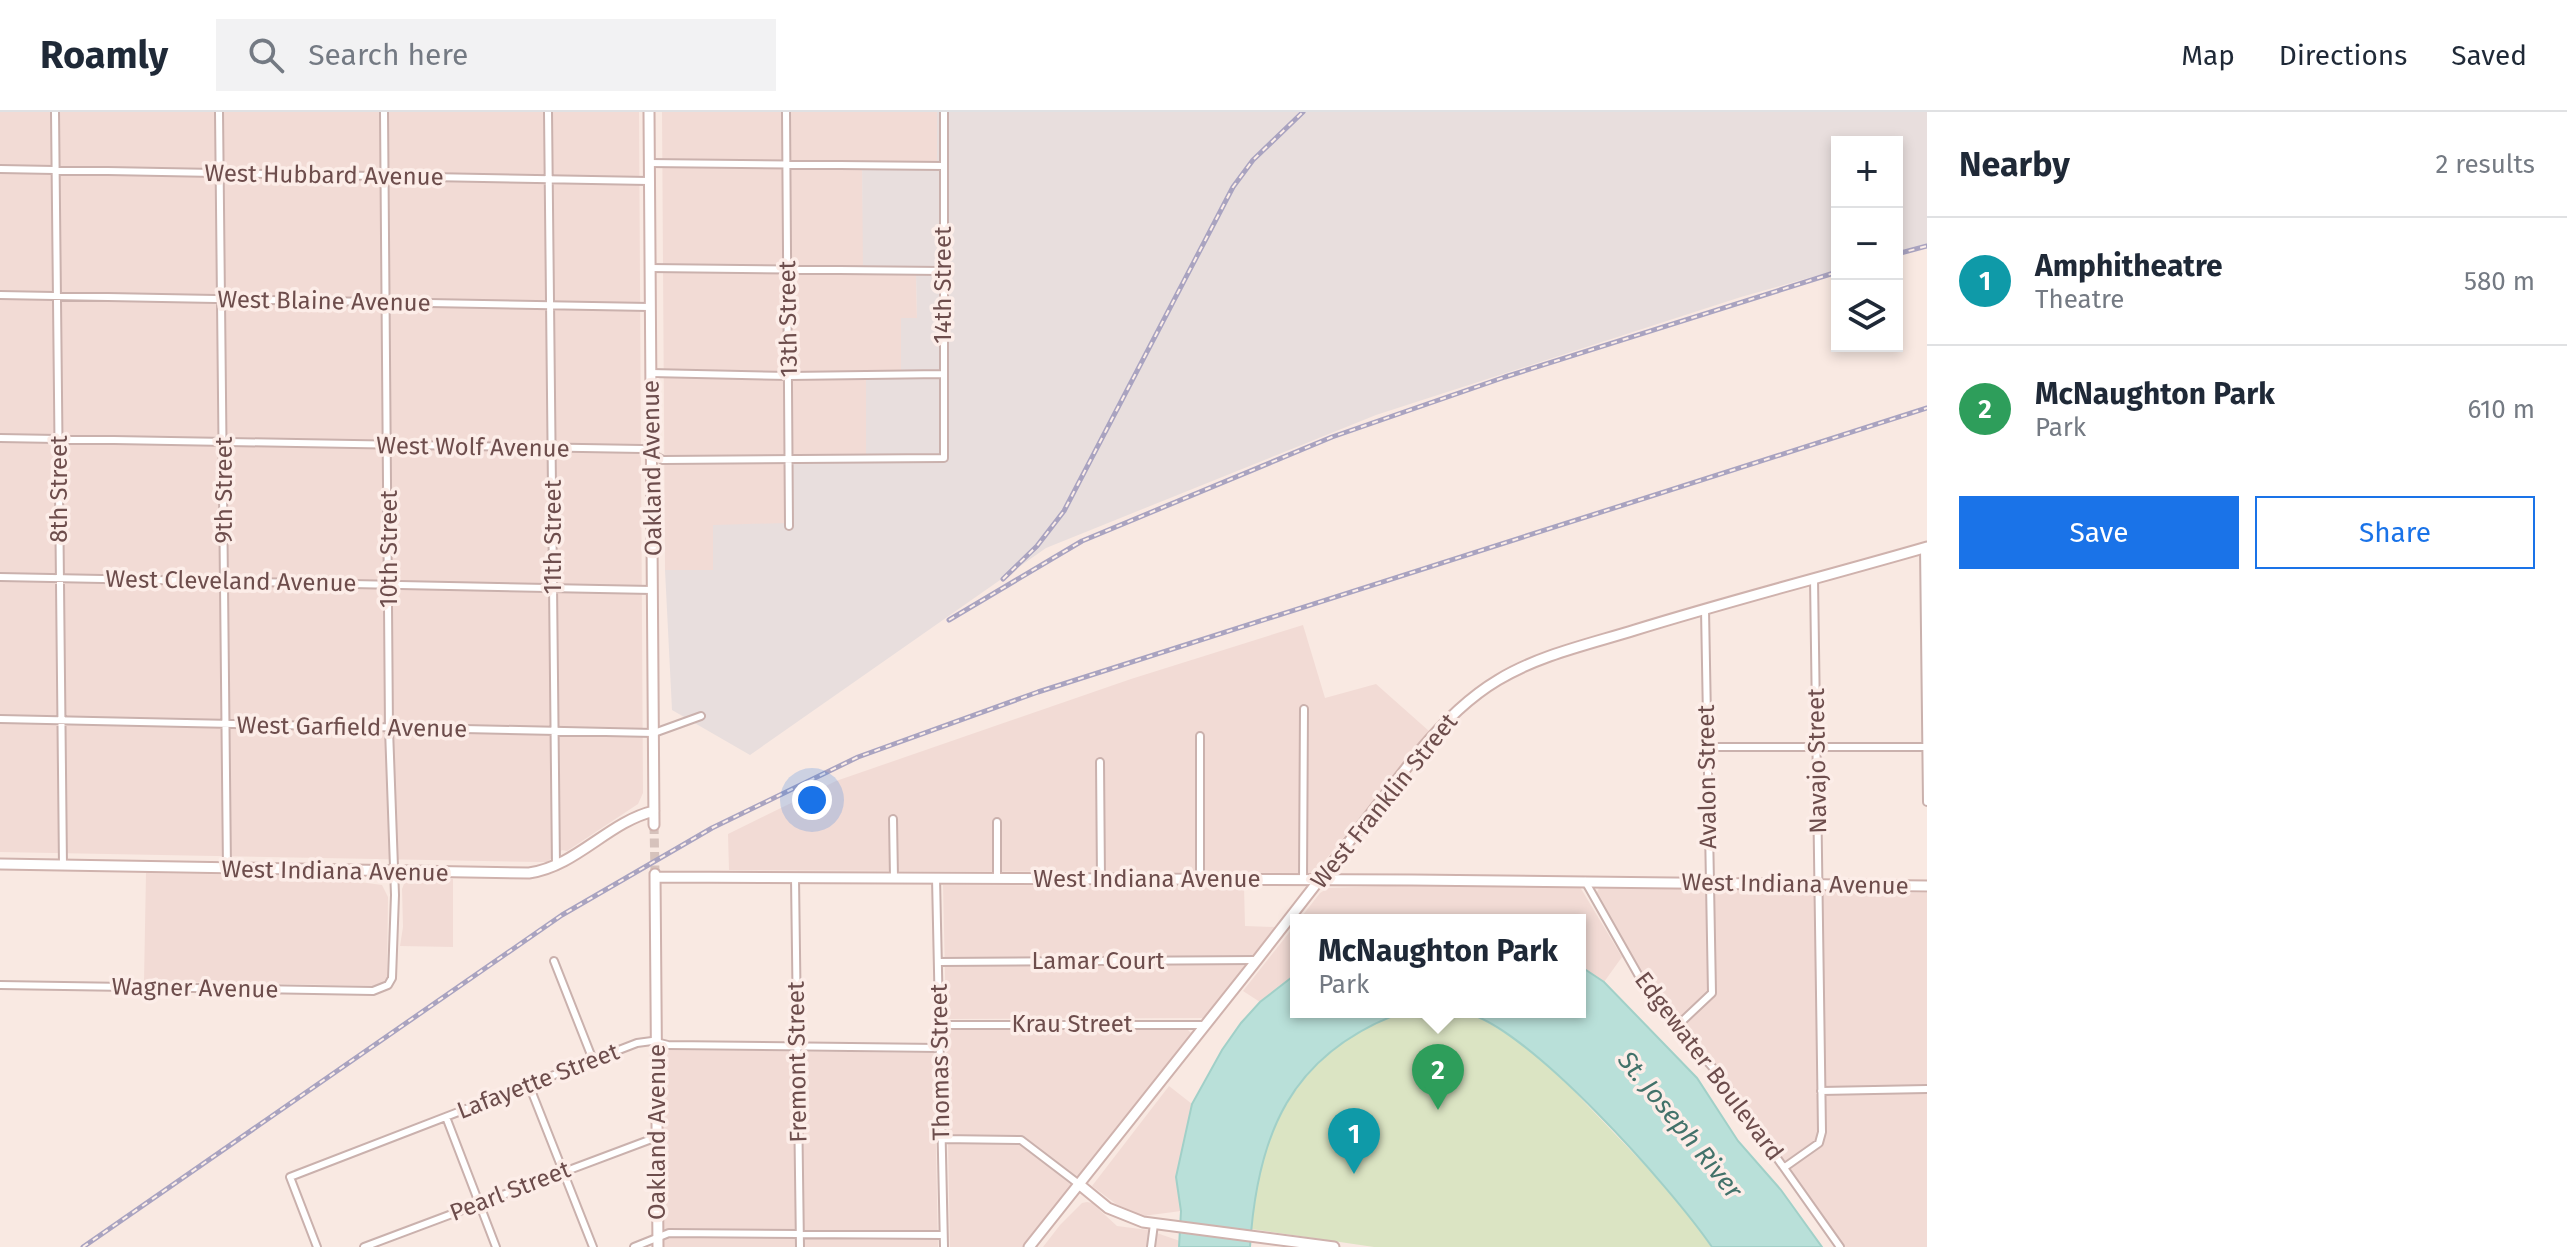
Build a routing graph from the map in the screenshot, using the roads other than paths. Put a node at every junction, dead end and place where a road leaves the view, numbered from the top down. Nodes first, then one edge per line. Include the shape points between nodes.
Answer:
1 (55, 112) edge
2 (219, 112) edge
3 (384, 112) edge
4 (548, 112) edge
5 (649, 112) edge
6 (786, 112) edge
7 (944, 112) edge
8 (648, 163) junction
9 (786, 164) junction
10 (944, 166) junction
11 (0, 169) edge
12 (56, 170) junction
13 (221, 173) junction
14 (385, 176) junction
15 (549, 179) junction
16 (648, 181) junction
17 (650, 268) junction
18 (787, 270) junction
19 (943, 271) junction
20 (0, 295) edge
21 (58, 296) junction
22 (223, 300) junction
23 (387, 302) junction
24 (550, 305) junction
25 (649, 307) junction
26 (651, 373) junction
27 (943, 374) junction
28 (789, 376) junction
29 (0, 438) edge
30 (59, 439) junction
31 (224, 442) junction
32 (389, 445) junction
33 (553, 448) junction
34 (653, 454) junction
35 (944, 458) joint
36 (788, 459) junction
37 (789, 526) dead end
38 (1926, 547) edge
39 (0, 577) edge
40 (59, 578) junction
41 (1814, 578) junction
42 (223, 582) junction
43 (389, 584) junction
44 (553, 588) junction
45 (654, 590) junction
46 (1705, 609) junction
47 (1304, 709) dead end
48 (701, 716) dead end
49 (0, 719) edge
50 (61, 720) junction
51 (225, 725) junction
52 (389, 729) junction
53 (554, 731) junction
54 (654, 733) junction
55 (1200, 736) dead end
56 (1707, 747) junction
57 (1927, 747) edge
58 (1816, 748) junction
59 (1100, 762) dead end
60 (1927, 802) edge
61 (654, 811) junction
62 (893, 819) dead end
63 (997, 822) dead end
64 (654, 825) tunnel mouth
65 (0, 864) edge
66 (63, 866) junction
67 (556, 866) junction
68 (227, 869) junction
69 (392, 873) junction
70 (655, 875) joint
71 (795, 878) junction
72 (894, 878) junction
73 (936, 878) junction
74 (997, 879) junction
75 (1101, 879) junction
76 (1200, 879) junction
77 (1303, 880) junction
78 (1319, 880) junction
79 (1585, 881) junction
80 (1708, 883) junction
81 (1819, 884) junction
82 (1927, 886) edge
83 (1293, 914) edge
84 (1290, 917) edge
85 (1257, 960) junction
86 (554, 961) dead end
87 (938, 962) junction
88 (0, 985) edge
89 (388, 985) joint
90 (939, 1025) junction
91 (1205, 1025) junction
92 (1677, 1026) junction
93 (657, 1043) junction
94 (799, 1047) junction
95 (939, 1048) junction
96 (593, 1060) junction
97 (529, 1085) junction
98 (1927, 1089) edge
99 (1821, 1091) junction
100 (446, 1117) junction
101 (657, 1137) junction
102 (941, 1139) junction
103 (1785, 1167) junction
104 (564, 1171) junction
105 (1080, 1185) junction
106 (480, 1203) junction
107 (1159, 1225) junction
108 (799, 1234) junction
109 (943, 1235) junction
110 (658, 1242) edge
111 (1292, 1244) edge
112 (317, 1247) edge
113 (364, 1247) edge
114 (496, 1247) edge
115 (593, 1247) edge
116 (634, 1247) edge
117 (800, 1247) edge
118 (944, 1247) edge
119 (1029, 1247) edge
120 (1151, 1247) edge
121 (1334, 1247) edge
122 (1840, 1247) edge

1 - 12 street, 8th Street
2 - 13 street, 9th Street
3 - 14 street, 10th Street
4 - 15 street, 11th Street
5 - 8 street, Oakland Avenue
6 - 9 street, 13th Street
7 - 10 street, 14th Street
8 - 9 street
8 - 16 street, Oakland Avenue
9 - 10 street
9 - 18 street, 13th Street
10 - 19 street, 14th Street
11 - 12 street, West Hubbard Avenue
12 - 13 street, West Hubbard Avenue
12 - 21 street, 8th Street
13 - 14 street, West Hubbard Avenue
13 - 22 street, 9th Street
14 - 15 street, West Hubbard Avenue
14 - 23 street, 10th Street
15 - 16 street, West Hubbard Avenue
15 - 24 street, 11th Street
16 - 17 street, Oakland Avenue
17 - 18 street
17 - 25 street, Oakland Avenue
18 - 19 street
18 - 28 street, 13th Street
19 - 27 street, 14th Street
20 - 21 street, West Blaine Avenue
21 - 22 street, West Blaine Avenue
21 - 30 street, 8th Street
22 - 23 street, West Blaine Avenue
22 - 31 street, 9th Street
23 - 24 street, West Blaine Avenue
23 - 32 street, 10th Street
24 - 25 street, West Blaine Avenue
24 - 33 street, 11th Street
25 - 26 street, Oakland Avenue
26 - 28 street
26 - 34 street, Oakland Avenue
27 - 28 street
27 - 35 street, 14th Street
28 - 36 street, 13th Street
29 - 30 street, West Wolf Avenue
30 - 31 street, West Wolf Avenue
30 - 40 street, 8th Street
31 - 32 street, West Wolf Avenue
31 - 42 street, 9th Street
32 - 33 street, West Wolf Avenue
32 - 43 street, 10th Street
33 - 34 street, West Wolf Avenue via 642,449
33 - 44 street, 11th Street
34 - 36 street, West Wolf Avenue via 663,460
34 - 45 street, Oakland Avenue
35 - 36 street, West Wolf Avenue
36 - 37 street, 13th Street
38 - 41 street, West Franklin Street
38 - 57 street
39 - 40 street, West Cleveland Avenue
40 - 42 street, West Cleveland Avenue
40 - 50 street, 8th Street
41 - 46 street, West Franklin Street
41 - 58 street, Navajo Street
42 - 43 street, West Cleveland Avenue
42 - 51 street, 9th Street
43 - 44 street, West Cleveland Avenue
43 - 52 street, 10th Street
44 - 45 street, West Cleveland Avenue
44 - 53 street, 11th Street
45 - 54 street, Oakland Avenue
46 - 56 street, Avalon Street
46 - 78 street, West Franklin Street via 1546,658 1478,693 1437,730
47 - 77 street
48 - 54 street, West Garfield Avenue
49 - 50 street, West Garfield Avenue
50 - 51 street, West Garfield Avenue
50 - 66 street, 8th Street
51 - 52 street, West Garfield Avenue
51 - 68 street, 9th Street
52 - 53 street, West Garfield Avenue
52 - 69 street, 10th Street
53 - 54 street, West Garfield Avenue
53 - 67 street, 11th Street
54 - 61 street, Oakland Avenue
55 - 76 street
56 - 58 street
56 - 80 street, Avalon Street
57 - 58 street
57 - 60 street
58 - 81 street, Navajo Street
59 - 75 street
61 - 64 street, Oakland Avenue
61 - 67 street, West Indiana Avenue via 633,817
62 - 72 street
63 - 74 street
65 - 66 street, West Indiana Avenue
66 - 68 street, West Indiana Avenue
67 - 69 street, West Indiana Avenue via 529,873
68 - 69 street, West Indiana Avenue
69 - 89 street, 10th Street via 394,961
70 - 71 street, West Indiana Avenue
70 - 93 street, Oakland Avenue
71 - 72 street, West Indiana Avenue
71 - 94 street, Fremont Street
72 - 73 street, West Indiana Avenue
73 - 74 street, West Indiana Avenue
73 - 87 street, Thomas Street
74 - 75 street, West Indiana Avenue
75 - 76 street, West Indiana Avenue
76 - 77 street, West Indiana Avenue
77 - 78 street, West Indiana Avenue
78 - 79 street, West Indiana Avenue
78 - 83 street, West Franklin Street
79 - 80 street, West Indiana Avenue
79 - 92 street, Edgewater Boulevard via 1652,999
80 - 81 street, West Indiana Avenue
80 - 92 street, Avalon Street via 1712,993
81 - 82 street, West Indiana Avenue
81 - 99 street, Navajo Street
84 - 85 street, West Franklin Street
85 - 87 street, Lamar Court
85 - 91 street, West Franklin Street
86 - 96 street
87 - 90 street, Thomas Street
88 - 89 street, Wagner Avenue via 373,991
90 - 91 street, Krau Street
90 - 95 street, Thomas Street
91 - 105 street, West Franklin Street
92 - 103 street, Edgewater Boulevard
93 - 94 street, Lafayette Street
93 - 96 street, Lafayette Street via 641,1042
93 - 101 street, Oakland Avenue
94 - 95 street, Lafayette Street
94 - 108 street, Fremont Street
95 - 102 street, Thomas Street
96 - 97 street, Lafayette Street
97 - 100 street, Lafayette Street
97 - 104 street
98 - 99 street
99 - 103 street, Navajo Street via 1819,1143
100 - 106 street
100 - 112 street, Lafayette Street via 290,1177
101 - 104 street, Pearl Street
101 - 110 street, Oakland Avenue
102 - 105 street via 1021,1140
102 - 109 street, Thomas Street
103 - 122 street, Edgewater Boulevard
104 - 106 street, Pearl Street
104 - 115 street
105 - 107 street via 1118,1214
105 - 119 street, West Franklin Street
106 - 113 street, Pearl Street
106 - 114 street
107 - 111 street
107 - 120 street
108 - 109 street
108 - 110 street via 669,1233
108 - 117 street, Fremont Street
109 - 118 street, Thomas Street
110 - 116 street
111 - 121 street

